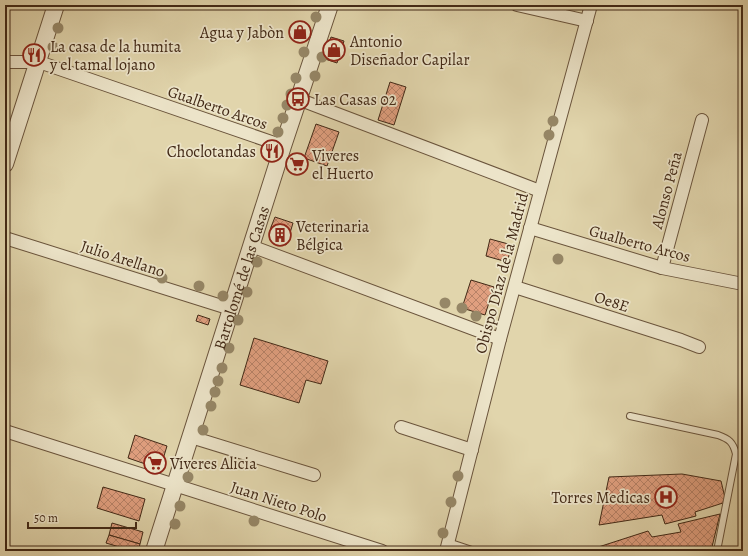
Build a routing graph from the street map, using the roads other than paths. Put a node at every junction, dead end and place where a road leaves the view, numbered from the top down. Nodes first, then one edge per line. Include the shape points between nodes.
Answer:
1 (56, 5) edge
2 (330, 5) edge
3 (517, 5) edge
4 (591, 5) edge
5 (587, 21) junction
6 (5, 62) edge
7 (39, 62) junction
8 (298, 99) junction
9 (702, 120) dead end
10 (283, 146) junction
11 (5, 164) edge
12 (540, 191) junction
13 (530, 228) junction
14 (5, 238) edge
15 (251, 246) junction
16 (662, 268) junction
17 (743, 284) edge
18 (515, 287) junction
19 (231, 309) junction
20 (500, 339) junction
21 (699, 347) dead end
22 (630, 416) dead end
23 (401, 427) dead end
24 (5, 431) edge
25 (190, 437) junction
26 (472, 450) junction
27 (314, 475) dead end
28 (175, 485) junction
29 (447, 547) edge
30 (154, 551) edge
31 (382, 551) edge
32 (475, 551) edge
33 (717, 551) edge

1 - 7 street
2 - 8 street, Bartolomé de las Casas
3 - 5 street
4 - 5 street, Obispo Díaz de la Madrid
5 - 12 street, Obispo Díaz de la Madrid
6 - 7 street, Gualberto Arcos
7 - 10 street, Gualberto Arcos
7 - 11 street
8 - 10 street, Bartolomé de las Casas
8 - 12 street
9 - 16 street, Alonso Peña
10 - 15 street, Bartolomé de las Casas
12 - 13 street, Obispo Díaz de la Madrid
13 - 16 street, Gualberto Arcos
13 - 18 street, Obispo Díaz de la Madrid
14 - 19 street, Julio Arellano
15 - 19 street, Bartolomé de las Casas
15 - 20 street
16 - 17 street, Gualberto Arcos
18 - 20 street, Obispo Díaz de la Madrid
18 - 21 street, Oe8E
19 - 25 street, Bartolomé de las Casas
20 - 26 street, Obispo Díaz de la Madrid
22 - 33 lane via 718,435 728,439 734,447 736,454
23 - 26 street
24 - 28 street, Juan Nieto Polo
25 - 27 street
25 - 28 street, Bartolomé de las Casas
26 - 29 street, Obispo Díaz de la Madrid
28 - 30 street, Bartolomé de las Casas
28 - 31 street, Juan Nieto Polo
29 - 32 lane

